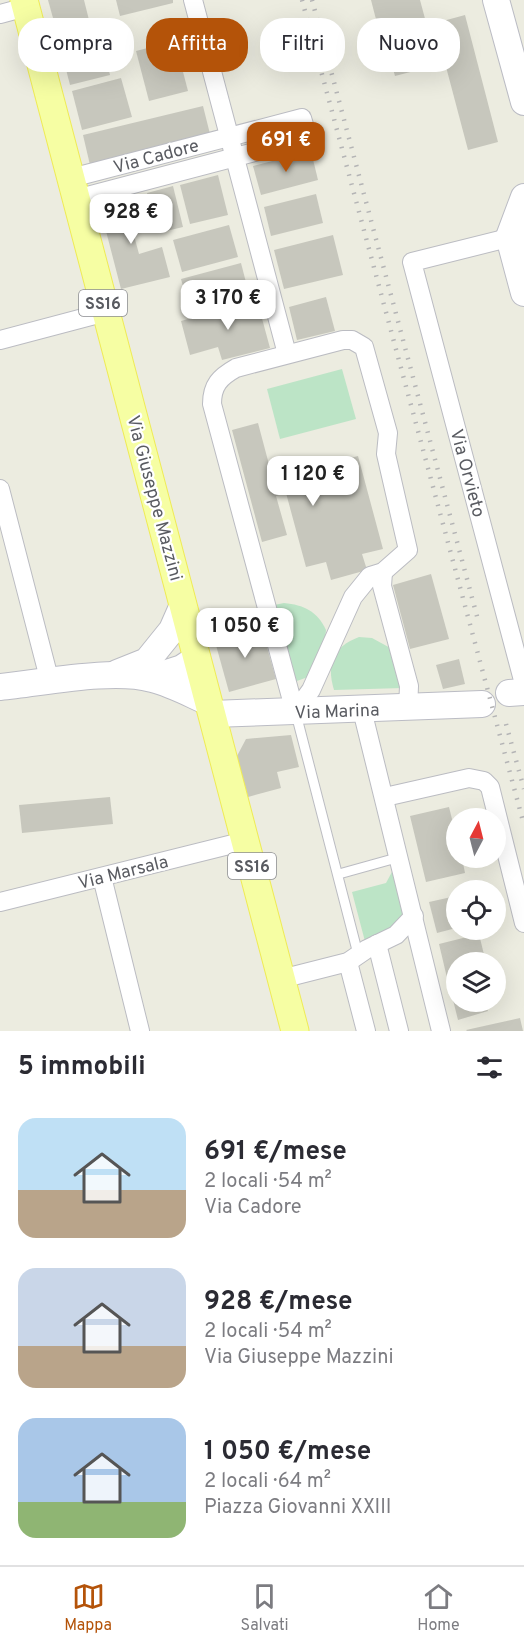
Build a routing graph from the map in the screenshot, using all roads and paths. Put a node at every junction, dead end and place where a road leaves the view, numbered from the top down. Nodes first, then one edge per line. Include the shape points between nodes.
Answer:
1 (193, 0) edge
2 (496, 0) edge
3 (25, 4) edge
4 (0, 14) edge
5 (524, 102) edge
6 (229, 137) junction
7 (235, 158) junction
8 (73, 188) junction
9 (524, 197) edge
10 (517, 236) edge
11 (524, 293) edge
12 (106, 312) junction
13 (0, 340) edge
14 (287, 354) junction
15 (0, 489) edge
16 (383, 573) junction
17 (183, 605) junction
18 (197, 658) junction
19 (149, 670) junction
20 (51, 682) junction
21 (0, 687) edge
22 (518, 692) edge
23 (475, 702) dead end
24 (210, 708) junction
25 (408, 709) junction
26 (362, 710) junction
27 (295, 712) junction
28 (385, 797) junction
29 (245, 842) junction
30 (400, 857) junction
31 (339, 874) junction
32 (102, 877) junction
33 (0, 902) edge
34 (414, 916) junction
35 (524, 923) edge
36 (377, 944) junction
37 (353, 958) junction
38 (281, 979) junction
39 (140, 1031) edge
40 (295, 1031) edge
41 (366, 1031) edge
42 (399, 1031) edge
43 (441, 1031) edge

1 - 6 street
2 - 5 street
3 - 4 street
3 - 8 main road, Via Giuseppe Mazzini / SS16
6 - 7 street
6 - 7 street, Via Cadore via 302,118 308,138
6 - 8 street, Via Cadore
7 - 8 street, Via Cadore
7 - 14 street
8 - 12 main road, Via Giuseppe Mazzini / SS16
9 - 10 street
10 - 11 street
10 - 22 street, Via Orvieto via 412,261
12 - 13 street
12 - 17 main road, Via Giuseppe Mazzini / SS16
14 - 16 street via 343,340 364,347 388,433 387,454 408,541 408,550
14 - 27 street via 236,368 222,376 212,393 212,404
15 - 20 street
16 - 25 street via 382,586 409,686
16 - 27 street via 370,576 353,597 319,673
17 - 18 main road, Via Giuseppe Mazzini / SS16
17 - 19 street
18 - 19 street
18 - 24 main road, Via Giuseppe Mazzini / SS16
19 - 20 street
19 - 24 street
20 - 21 street
23 - 25 street, Via Marina
24 - 27 street, Via Marina
24 - 29 main road, Via Giuseppe Mazzini / SS16
25 - 26 street, Via Marina
26 - 27 street, Via Marina
26 - 28 street
27 - 31 lane
28 - 30 street
28 - 35 street via 469,778 484,781 490,787
29 - 32 street, Via Marsala
29 - 38 main road, Via Giuseppe Mazzini / SS16
30 - 31 lane
30 - 34 street
31 - 37 lane
32 - 33 street, Via Marsala
32 - 39 street
34 - 36 street via 396,935
34 - 43 street
36 - 37 street
36 - 42 street
37 - 38 street
37 - 41 street
38 - 40 main road, Via Giuseppe Mazzini / SS16

